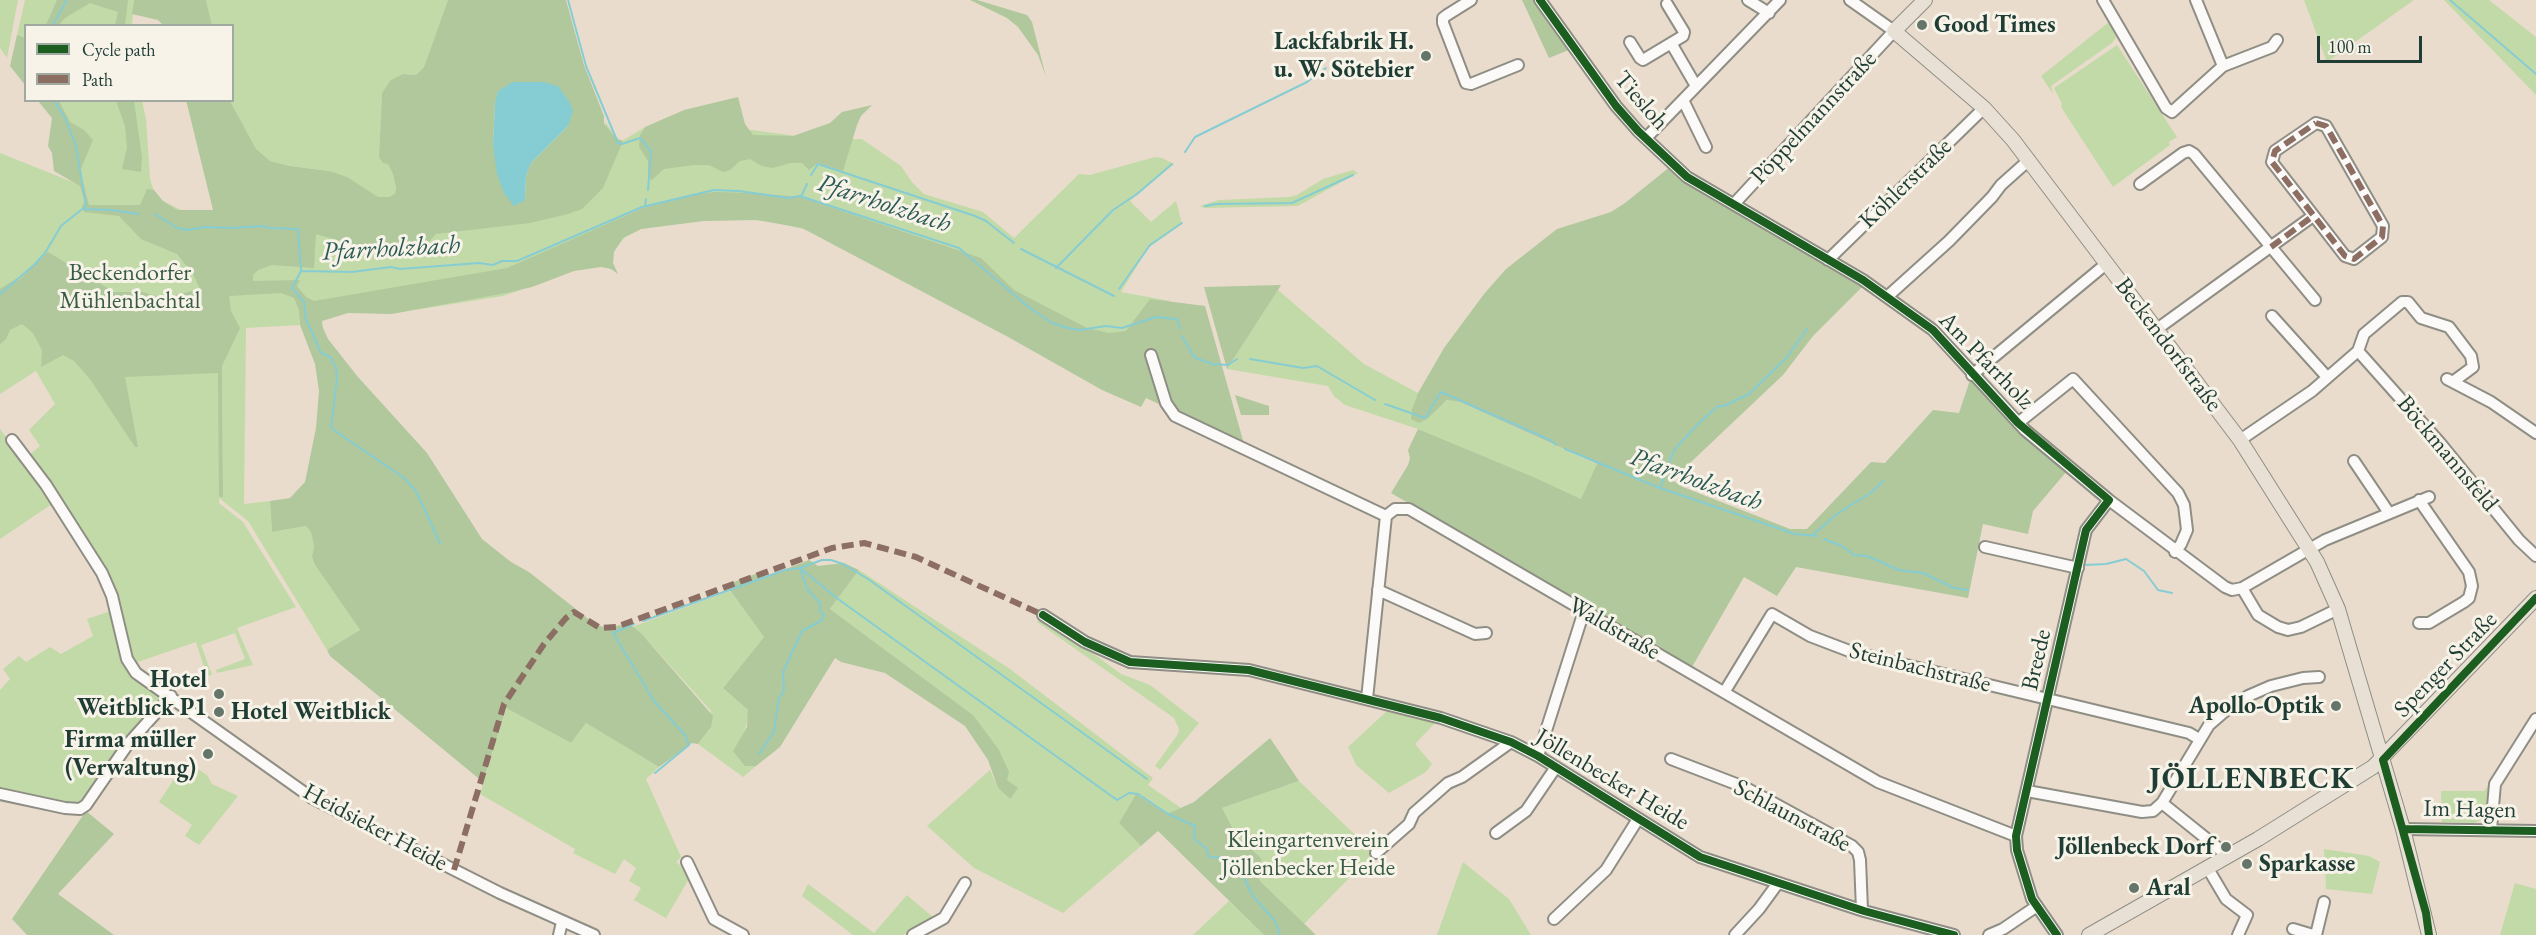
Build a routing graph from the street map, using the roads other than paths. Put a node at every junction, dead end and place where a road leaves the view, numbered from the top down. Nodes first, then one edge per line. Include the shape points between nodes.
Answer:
1 (1471, 0) edge
2 (1540, 0) edge
3 (1748, 0) edge
4 (1780, 0) edge
5 (1850, 0) edge
6 (1925, 0) edge
7 (2103, 0) edge
8 (2196, 0) edge
9 (1667, 4) dead end
10 (1769, 13) junction
11 (1894, 31) junction
12 (2277, 40) dead end
13 (1630, 42) dead end
14 (1671, 43) junction
15 (1518, 66) dead end
16 (2223, 66) junction
17 (1696, 86) junction
18 (1683, 100) junction
19 (1984, 108) junction
20 (1646, 138) junction
21 (1706, 147) dead end
22 (2029, 160) junction
23 (2140, 184) dead end
24 (1734, 204) junction
25 (2313, 216) junction
26 (2271, 247) junction
27 (1828, 260) junction
28 (2106, 264) junction
29 (1888, 296) junction
30 (2315, 300) dead end
31 (2272, 316) dead end
32 (2157, 329) junction
33 (2358, 351) junction
34 (1151, 355) dead end
35 (1972, 375) junction
36 (2327, 377) junction
37 (2018, 423) junction
38 (2536, 433) edge
39 (12, 440) dead end
40 (2240, 440) junction
41 (2354, 461) dead end
42 (2109, 500) junction
43 (2389, 513) junction
44 (1386, 516) junction
45 (1985, 548) dead end
46 (2309, 548) junction
47 (2175, 552) junction
48 (2536, 556) edge
49 (2078, 568) junction
50 (2241, 588) junction
51 (1378, 590) junction
52 (2536, 598) edge
53 (2338, 609) junction
54 (1584, 611) junction
55 (1043, 615) dead end
56 (2419, 623) dead end
57 (1486, 633) dead end
58 (2319, 677) dead end
59 (1725, 692) junction
60 (171, 696) junction
61 (1367, 699) junction
62 (2048, 700) junction
63 (2536, 719) edge
64 (2199, 739) junction
65 (1511, 742) junction
66 (1538, 756) junction
67 (1671, 759) dead end
68 (2383, 760) junction
69 (1556, 767) junction
70 (2027, 791) junction
71 (0, 794) edge
72 (2162, 803) junction
73 (1638, 819) junction
74 (2403, 829) junction
75 (2491, 829) junction
76 (2536, 831) edge
77 (1496, 833) dead end
78 (2016, 836) junction
79 (1376, 853) dead end
80 (2228, 856) junction
81 (687, 862) dead end
82 (2207, 867) junction
83 (1778, 882) junction
84 (965, 883) dead end
85 (2324, 902) dead end
86 (2037, 906) junction
87 (1862, 910) junction
88 (1554, 919) dead end
89 (562, 922) junction
90 (2296, 932) edge
91 (559, 935) edge
92 (594, 935) edge
93 (742, 935) edge
94 (913, 935) edge
95 (1735, 935) edge
96 (1954, 935) edge
97 (1989, 935) edge
98 (2057, 935) edge
99 (2089, 935) edge
100 (2238, 935) edge
101 (2315, 935) edge
102 (2429, 935) edge

1 - 15 street via 1443,18 1466,83
2 - 20 street, Tiesloh via 1604,90
3 - 10 street
4 - 10 street
5 - 11 street, Beckendorfstraße
6 - 11 main road
7 - 16 street via 2166,108 2172,112
8 - 16 street
9 - 14 street via 1684,32
10 - 17 street
11 - 19 main road, Beckendorfstraße
11 - 24 street, Pöppelmannstraße
12 - 16 street via 2272,47
13 - 14 street via 1643,60
14 - 17 street
17 - 18 street
18 - 20 street
18 - 21 street
19 - 22 main road, Beckendorfstraße
19 - 27 street, Köhlerstraße
20 - 24 street, Tiesloh via 1687,177
22 - 28 main road, Beckendorfstraße
22 - 29 street
23 - 26 street via 2183,153 2194,154
24 - 27 street, Am Pfarrholz
25 - 25 street via 2272,159 2275,151 2321,123 2384,231 2382,237 2349,259
25 - 26 street
26 - 30 street
26 - 32 street
27 - 29 street, Am Pfarrholz
28 - 32 main road, Beckendorfstraße
28 - 35 street
29 - 35 street, Am Pfarrholz via 1933,330
31 - 36 street
32 - 40 main road, Beckendorfstraße
33 - 36 street
33 - 38 street via 2364,334 2402,302 2408,302 2421,318 2449,327 2471,356 2473,367 2450,380 2492,402
33 - 48 street, Böckmannsfeld
34 - 44 street via 1166,403 1176,416
35 - 37 street, Am Pfarrholz
36 - 40 street
37 - 42 street, Am Pfarrholz
37 - 47 street, Am Pfarrholz via 2073,379 2178,493 2187,530
39 - 60 street, Heidsieker Heide via 46,484 102,573 131,667
40 - 46 main road, Beckendorfstraße
41 - 43 street
42 - 47 street, Am Pfarrholz
42 - 49 street, Breede via 2086,530
43 - 46 street
43 - 56 street via 2424,499 2469,572 2469,598 2429,623
44 - 51 street
44 - 54 street, Waldstraße via 1395,509 1409,509
45 - 49 street
46 - 50 street
46 - 53 main road, Beckendorfstraße
47 - 50 street, Am Pfarrholz via 2225,587
49 - 62 street, Breede
50 - 53 street via 2258,615 2288,630
51 - 57 street via 1475,634
51 - 61 street
52 - 68 main road, Spenger Straße
53 - 68 main road, Beckendorfstraße
54 - 59 street, Waldstraße
54 - 66 street
55 - 61 street, Jöllenbecker Heide via 1085,642 1130,662 1226,666
58 - 64 street via 2280,683 2257,692 2224,712
59 - 62 street, Steinbachstraße via 1772,614 1810,636 1852,652
59 - 78 street, Waldstraße via 1878,782
60 - 71 street via 128,744 80,809
60 - 89 street, Heidsieker Heide via 312,798
61 - 65 street, Jöllenbecker Heide
62 - 64 street, Steinbachstraße via 2189,733
62 - 70 street, Breede
63 - 75 street via 2495,784
64 - 72 street
65 - 66 street, Jöllenbecker Heide
65 - 79 street, Jöllenbecker Heide via 1448,783
66 - 69 street, Jöllenbecker Heide
67 - 87 street, Schlaunstraße via 1744,787 1852,846 1860,860
68 - 74 main road, Beckendorfstraße
68 - 80 main road, Spenger Straße
69 - 73 street, Jöllenbecker Heide
69 - 77 street via 1526,811
70 - 72 street via 2142,812 2152,811
70 - 78 street, Breede
72 - 80 street
73 - 83 street, Jöllenbecker Heide via 1700,857
73 - 88 street via 1606,870
74 - 75 street, Im Hagen
74 - 102 main road, Beckendorfstraße
75 - 76 street, Im Hagen
78 - 86 street via 2017,850
80 - 82 main road, Spenger Straße
81 - 93 street via 714,919
82 - 99 main road, Spenger Straße
82 - 100 street via 2226,899 2247,915
83 - 87 street, Jöllenbecker Heide
83 - 95 street
84 - 94 street via 944,918
85 - 101 street
86 - 97 street
86 - 98 street
87 - 96 street, Jöllenbecker Heide
89 - 91 street
89 - 92 street, Heidsieker Heide
90 - 101 street

